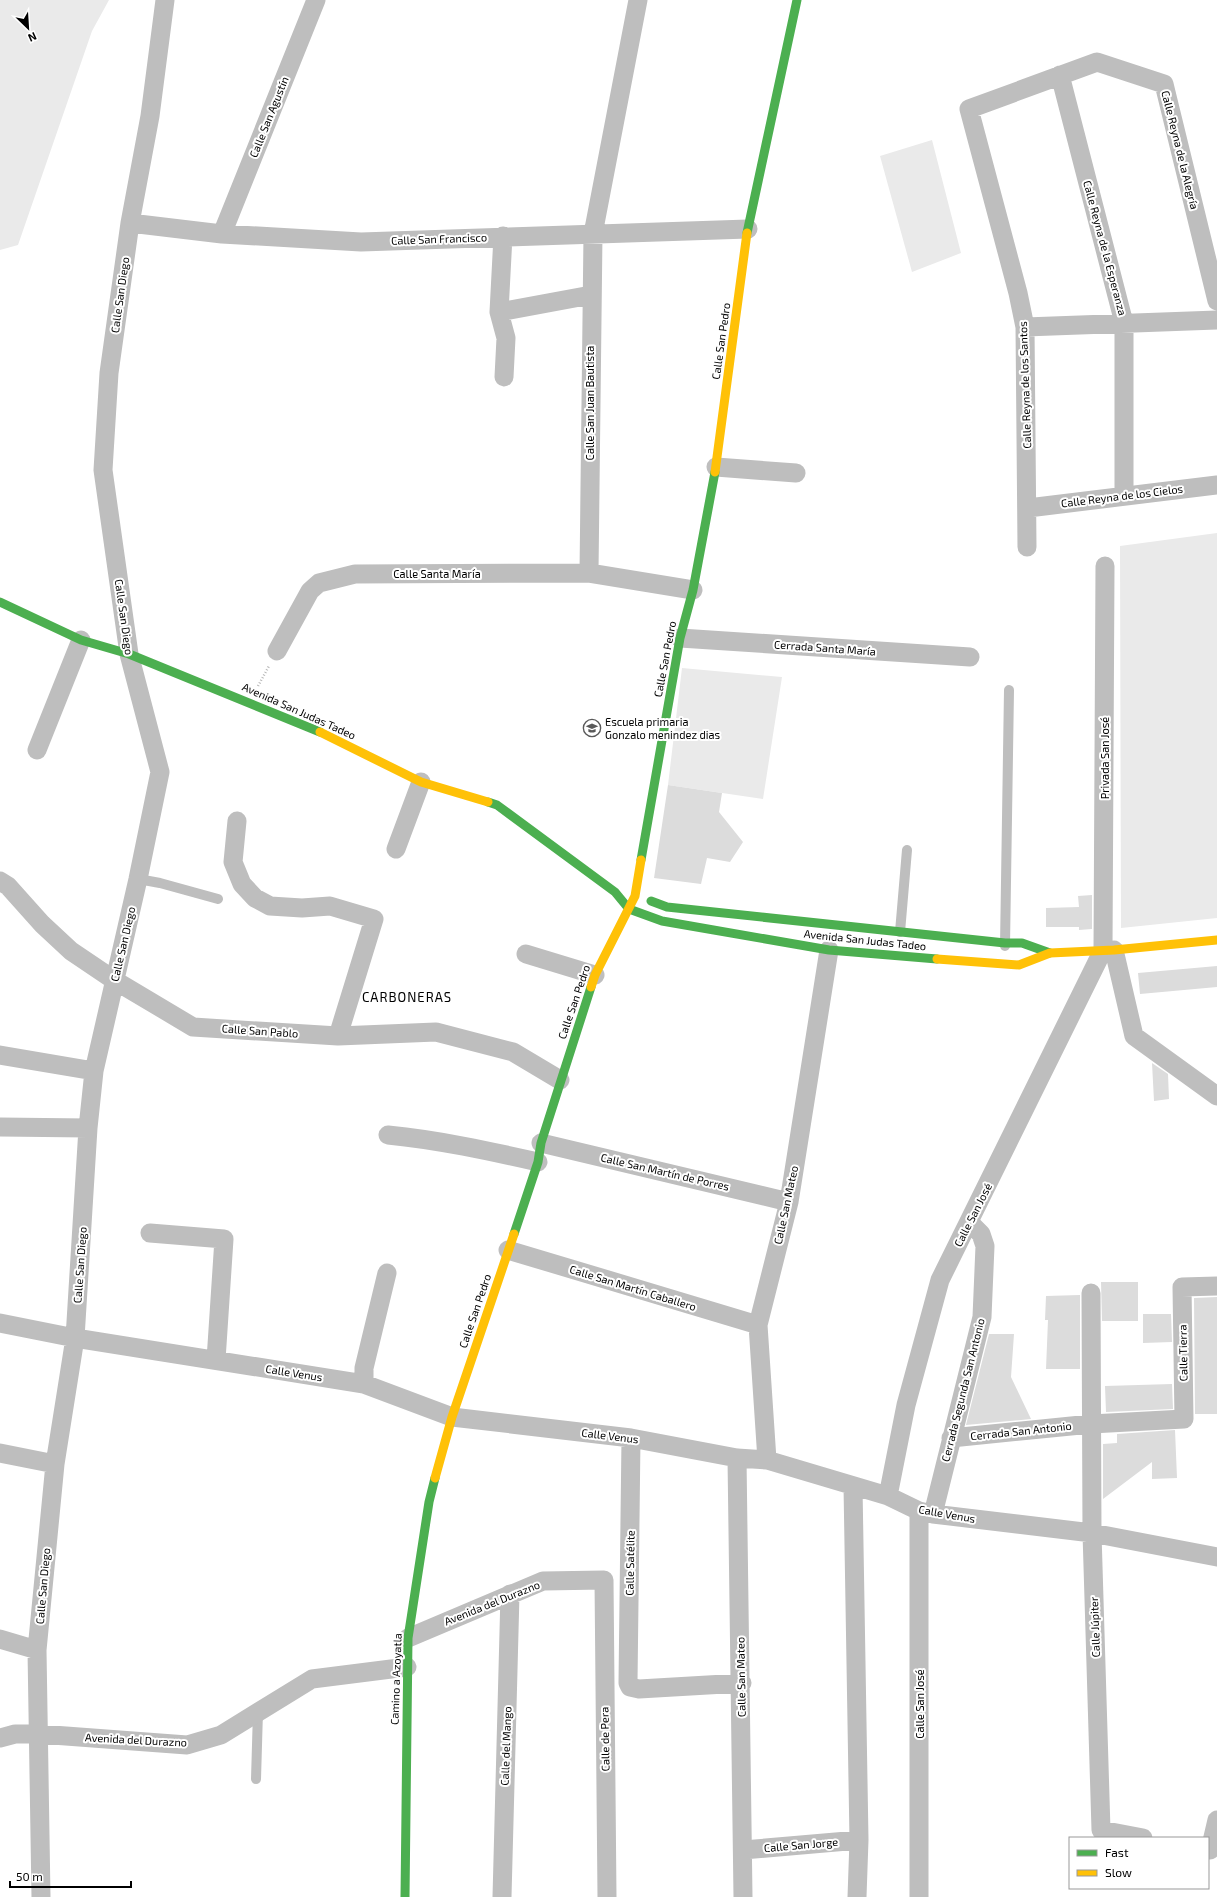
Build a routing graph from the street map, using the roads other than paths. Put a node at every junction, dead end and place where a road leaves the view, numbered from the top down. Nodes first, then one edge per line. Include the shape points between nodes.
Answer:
1 (165, 0) edge
2 (316, 0) edge
3 (638, 0) edge
4 (797, 0) edge
5 (1060, 75) junction
6 (969, 109) joint
7 (130, 224) junction
8 (748, 229) junction
9 (222, 234) junction
10 (593, 234) junction
11 (503, 236) junction
12 (591, 295) junction
13 (1217, 301) edge
14 (499, 312) junction
15 (1217, 320) edge
16 (1124, 323) junction
17 (1025, 327) junction
18 (504, 377) dead end
19 (716, 467) junction
20 (796, 473) dead end
21 (1217, 485) edge
22 (1124, 496) junction
23 (1028, 508) junction
24 (1027, 547) dead end
25 (1105, 566) dead end
26 (589, 573) junction
27 (693, 590) junction
28 (0, 602) edge
29 (680, 638) junction
30 (81, 640) junction
31 (277, 651) road end
32 (129, 654) junction
33 (970, 657) dead end
34 (1009, 690) dead end
35 (37, 750) dead end
36 (421, 782) junction
37 (237, 821) dead end
38 (396, 849) dead end
39 (907, 850) dead end
40 (138, 879) junction
41 (0, 881) edge
42 (615, 892) junction
43 (635, 896) junction
44 (218, 899) dead end
45 (629, 909) junction
46 (900, 932) junction
47 (1217, 940) edge
48 (1005, 943) junction
49 (829, 950) junction
50 (1109, 950) junction
51 (1050, 953) junction
52 (526, 954) dead end
53 (1002, 966) junction
54 (594, 975) junction
55 (114, 980) junction
56 (338, 1036) junction
57 (0, 1055) edge
58 (94, 1071) junction
59 (560, 1080) junction
60 (1217, 1096) edge
61 (0, 1127) edge
62 (88, 1128) junction
63 (388, 1135) dead end
64 (541, 1143) junction
65 (538, 1162) junction
66 (789, 1202) junction
67 (969, 1222) junction
68 (150, 1233) dead end
69 (508, 1250) junction
70 (387, 1273) dead end
71 (1217, 1286) edge
72 (1091, 1293) dead end
73 (0, 1323) edge
74 (758, 1325) junction
75 (75, 1338) junction
76 (216, 1360) junction
77 (364, 1384) junction
78 (452, 1417) junction
79 (1184, 1419) joint
80 (1091, 1424) junction
81 (631, 1438) junction
82 (951, 1438) junction
83 (0, 1453) edge
84 (737, 1458) junction
85 (766, 1460) junction
86 (54, 1464) junction
87 (853, 1486) junction
88 (888, 1496) junction
89 (926, 1513) junction
90 (1092, 1533) junction
91 (1217, 1557) edge
92 (604, 1580) joint
93 (510, 1594) junction
94 (408, 1638) junction
95 (0, 1639) edge
96 (38, 1650) junction
97 (407, 1667) junction
98 (742, 1683) junction
99 (258, 1711) junction
100 (39, 1734) junction
101 (0, 1738) edge
102 (256, 1779) dead end
103 (1217, 1820) edge
104 (1138, 1837) edge
105 (859, 1840) junction
106 (743, 1850) junction
107 (1209, 1850) edge
108 (41, 1897) edge
109 (404, 1897) edge
110 (502, 1897) edge
111 (607, 1897) edge
112 (743, 1897) edge
113 (857, 1897) edge
114 (919, 1897) edge

1 - 7 street, Calle San Diego via 150,116
2 - 9 street, Calle San Agustín
3 - 10 street, Calle San Juan Bautista
4 - 8 street, Calle San Pedro
5 - 6 street, Calle Reyna de la Alegría
5 - 13 street, Calle Reyna de la Alegría via 1097,62 1164,84
5 - 16 street, Calle Reyna de la Esperanza
6 - 17 street, Calle Reyna de los Santos
7 - 9 street, Calle San Francisco
7 - 32 street, Calle San Diego via 109,372 103,470
8 - 10 street, Calle San Francisco
8 - 19 street, Calle San Pedro
9 - 11 street, Calle San Francisco via 361,242
10 - 11 street, Calle San Francisco
10 - 12 street, Calle San Juan Bautista
11 - 14 street
12 - 14 street
12 - 26 street, Calle San Juan Bautista
14 - 18 street via 506,338
15 - 16 street
16 - 17 street
16 - 22 street, Calle Reyna de la Esperanza
17 - 23 street, Calle Reyna de los Santos
19 - 20 street
19 - 27 street, Calle San Pedro
21 - 22 street, Calle Reyna de los Cielos
22 - 23 street, Calle Reyna de los Cielos
23 - 24 street, Calle Reyna de los Santos
25 - 50 street, Privada San José
26 - 27 street, Calle Santa María
26 - 31 street, Calle Santa María via 355,574 319,583 310,591
27 - 29 street, Calle San Pedro
28 - 30 street, Avenida San Judas Tadeo
29 - 33 street, Cerrada Santa María
29 - 43 street, Calle San Pedro
30 - 32 street, Avenida San Judas Tadeo
30 - 35 street
32 - 36 street, Avenida San Judas Tadeo via 309,726
32 - 40 street, Calle San Diego via 160,772
34 - 48 lane
36 - 38 street
36 - 42 street, Avenida San Judas Tadeo via 497,805
37 - 56 street via 234,862 242,884 255,898 270,906 330,906 374,919
39 - 46 lane
40 - 44 lane
40 - 55 street, Calle San Diego
41 - 55 street, Calle San Pablo via 71,950
42 - 43 street, Avenida San Judas Tadeo
42 - 45 street, Avenida San Judas Tadeo
43 - 45 street, Calle San Pedro
43 - 46 street, Avenida San Judas Tadeo via 667,907
45 - 49 street, Avenida San Judas Tadeo via 662,921
45 - 54 street, Calle San Pedro
46 - 48 street, Avenida San Judas Tadeo
47 - 50 street, Avenida San Judas Tadeo
48 - 51 street, Avenida San Judas Tadeo via 1022,943
48 - 53 lane
49 - 53 street, Avenida San Judas Tadeo
49 - 66 street, Calle San Mateo
50 - 51 street, Avenida San Judas Tadeo
50 - 60 street via 1134,1036
50 - 67 street, Calle San José
51 - 53 street, Avenida San Judas Tadeo via 1019,965
52 - 54 street
54 - 59 street, Calle San Pedro
55 - 56 street, Calle San Pablo via 193,1027
55 - 58 street, Calle San Diego
56 - 59 street, Calle San Pablo via 436,1032 513,1052
57 - 58 street
58 - 62 street, Calle San Diego
59 - 64 street, Calle San Pedro
61 - 62 street
62 - 75 street, Calle San Diego
63 - 65 street via 463,1146
64 - 65 street, Calle San Pedro
64 - 66 street, Calle San Martín de Porres
65 - 69 street, Calle San Pedro
66 - 74 street, Calle San Mateo
67 - 82 street, Cerrada Segunda San Antonio via 982,1234 985,1246 982,1317
67 - 88 street, Calle San José via 940,1280 906,1405
68 - 76 street via 224,1239
69 - 74 street, Calle San Martín Caballero
69 - 78 street, Calle San Pedro
70 - 77 street via 364,1368
71 - 79 street, Calle Tierra via 1182,1287
72 - 80 street
73 - 75 street, Calle Venus
74 - 85 street, Calle San Mateo
75 - 76 street, Calle Venus
75 - 86 street, Calle San Diego
76 - 77 street, Calle Venus
77 - 78 street, Calle Venus
78 - 81 street, Calle Venus
78 - 94 street, Camino a Azoyatla via 429,1502
79 - 80 street, Cerrada San Antonio
80 - 82 street, Cerrada San Antonio
80 - 90 street, Calle Júpiter
81 - 84 street, Calle Venus
81 - 98 street, Calle Satélite via 628,1683 630,1688
82 - 89 street, Cerrada Segunda San Antonio
83 - 86 street
84 - 85 street, Calle Venus
84 - 98 street, Calle San Mateo
85 - 87 street, Calle Venus
86 - 96 street, Calle San Diego
87 - 88 street, Calle Venus
87 - 105 street
88 - 89 street, Calle Venus
89 - 90 street, Calle Venus
89 - 114 street, Calle San José
90 - 91 street, Calle Venus
90 - 104 street, Calle Júpiter via 1101,1830
92 - 93 street, Avenida del Durazno via 543,1581
92 - 111 street, Calle de Pera
93 - 94 street, Avenida del Durazno
93 - 110 street, Calle del Mango
94 - 97 street, Camino a Azoyatla
95 - 96 street
96 - 100 street, Calle San Diego
97 - 99 street, Avenida del Durazno via 312,1679
97 - 109 street, Camino a Azoyatla
98 - 106 street, Calle San Mateo
99 - 100 street, Avenida del Durazno via 222,1735 187,1745
99 - 102 lane
100 - 101 street, Avenida del Durazno via 15,1734
100 - 108 street, Calle San Diego
103 - 107 street
105 - 106 street, Calle San Jorge
105 - 113 street
106 - 112 street, Calle San Mateo

